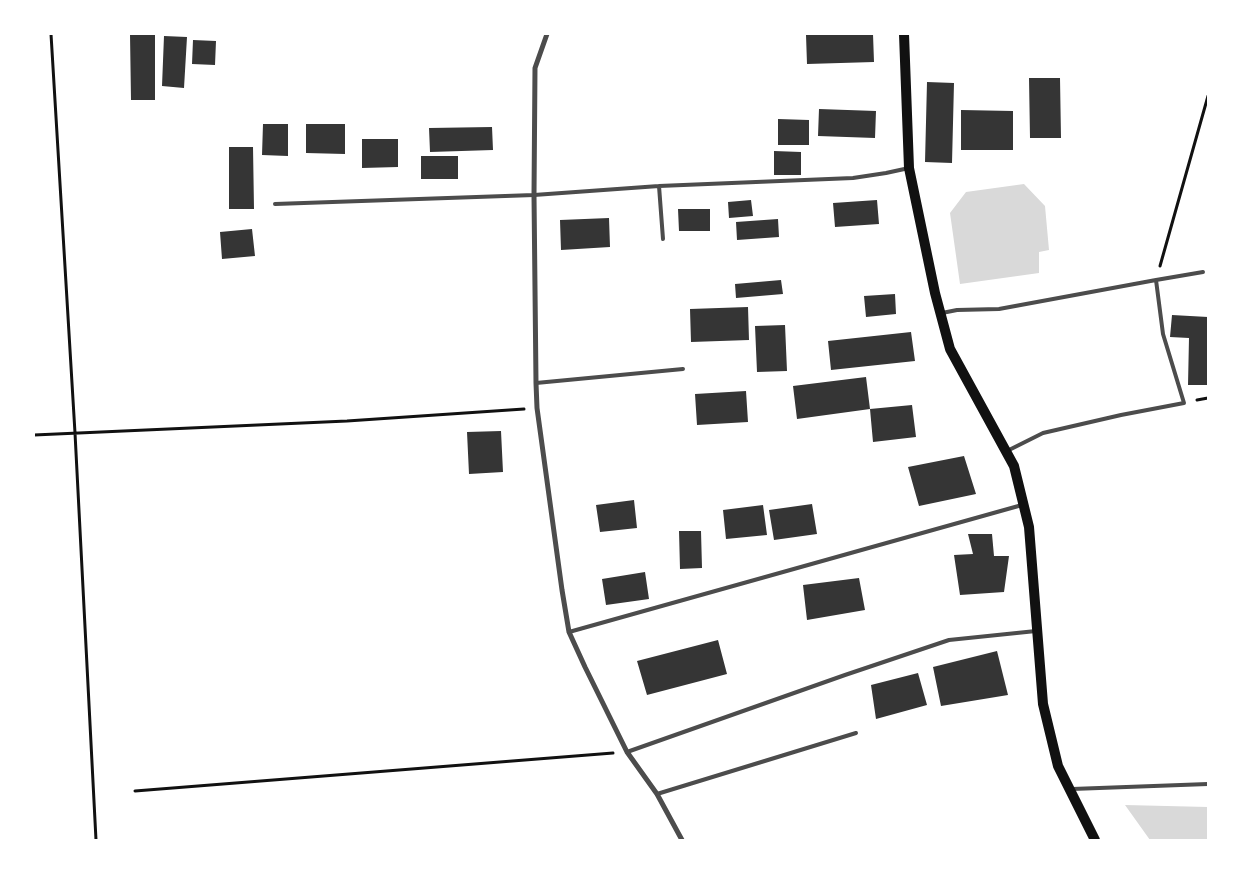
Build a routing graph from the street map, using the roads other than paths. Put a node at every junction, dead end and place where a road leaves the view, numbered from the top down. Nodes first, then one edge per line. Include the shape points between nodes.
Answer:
1 (547, 34) edge
2 (904, 34) edge
3 (909, 168) junction
4 (658, 186) junction
5 (534, 195) junction
6 (276, 204) dead end
7 (663, 238) dead end
8 (1203, 272) dead end
9 (1156, 280) junction
10 (940, 313) junction
11 (683, 369) dead end
12 (536, 383) junction
13 (1006, 451) junction
14 (1023, 504) junction
15 (1037, 631) junction
16 (570, 632) junction
17 (856, 733) dead end
18 (627, 752) junction
19 (1208, 784) edge
20 (1070, 790) junction
21 (657, 794) junction
22 (682, 840) edge
23 (1095, 840) edge

1 - 5 street via 534,68
2 - 3 main road
3 - 4 lane via 853,178
3 - 10 main road
4 - 5 lane
4 - 7 lane
5 - 6 lane
5 - 12 street
8 - 9 lane
9 - 10 lane via 999,309
9 - 13 lane via 1163,334 1184,402 1042,433
10 - 13 main road via 950,349
11 - 12 lane
12 - 16 street
13 - 14 main road via 1014,466
14 - 15 main road via 1029,527
14 - 16 lane
15 - 18 lane via 949,640
15 - 20 main road via 1043,704 1058,766
16 - 18 street
17 - 21 lane
18 - 21 street
19 - 20 lane
20 - 23 main road
21 - 22 street

